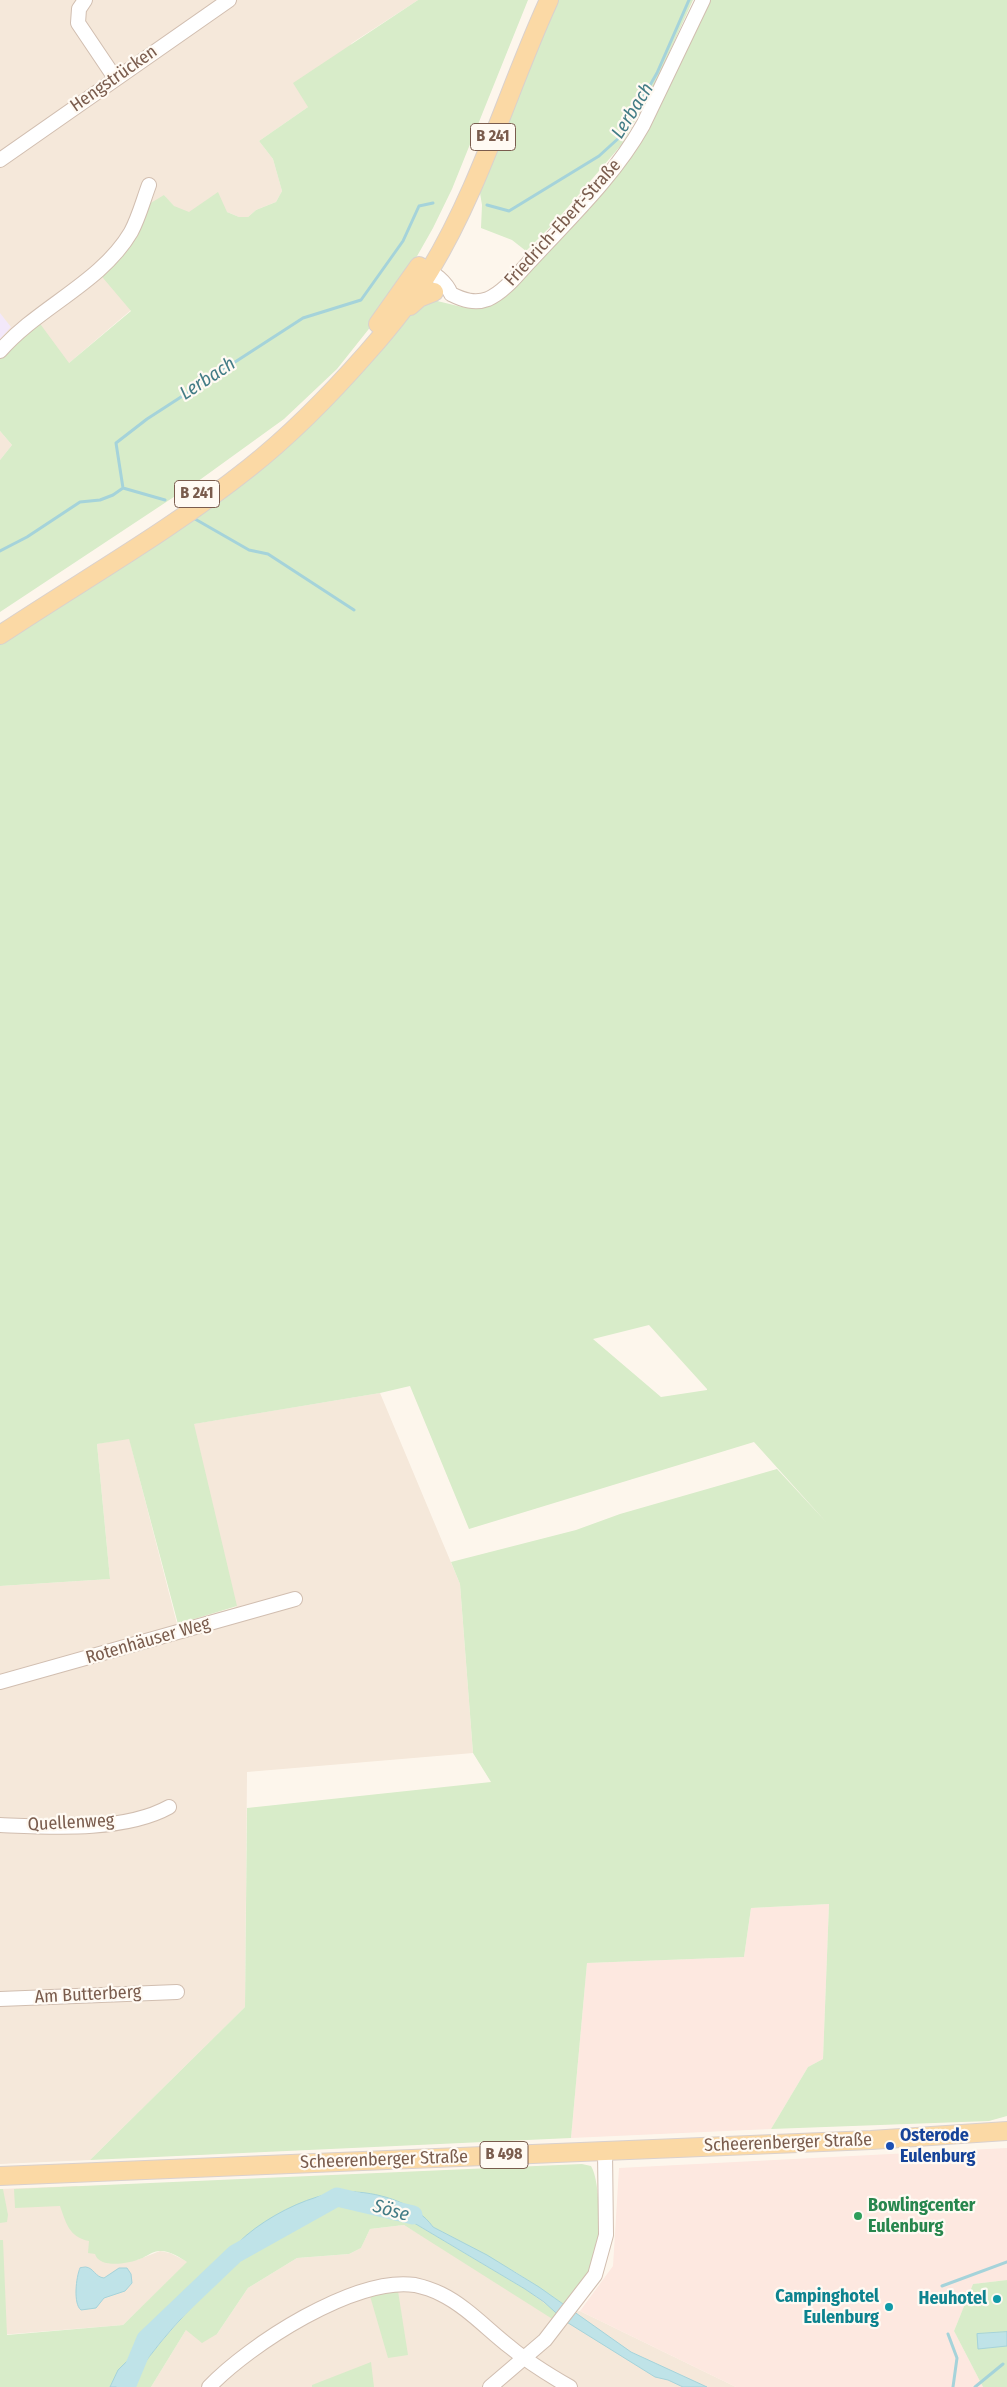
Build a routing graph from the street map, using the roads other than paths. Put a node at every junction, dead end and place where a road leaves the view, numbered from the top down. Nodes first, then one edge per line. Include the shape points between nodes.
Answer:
1 (85, 0) edge
2 (229, 0) edge
3 (535, 0) edge
4 (549, 0) edge
5 (703, 0) edge
6 (115, 78) junction
7 (0, 160) edge
8 (149, 185) dead end
9 (428, 280) junction
10 (0, 351) edge
11 (0, 623) edge
12 (0, 634) edge
13 (295, 1599) dead end
14 (0, 1682) edge
15 (169, 1807) dead end
16 (0, 1825) edge
17 (177, 1992) dead end
18 (0, 1999) edge
19 (1007, 2131) edge
20 (605, 2156) junction
21 (0, 2176) edge
22 (524, 2359) junction
23 (209, 2387) edge
24 (490, 2387) edge
25 (570, 2387) edge

1 - 6 street via 79,9 78,23
2 - 6 street, Hengstrücken
3 - 9 main road, B 241 via 458,191
4 - 9 main road, B 241 via 474,183
5 - 9 street, Friedrich-Ebert-Straße via 632,145 563,226 495,295 475,302 462,299
6 - 7 street, Hengstrücken
8 - 10 street via 136,222 119,248 91,276 18,332
9 - 11 main road, B 241 via 376,327 341,371 270,438 172,512
9 - 12 main road, B 241 via 348,376 250,468 177,521
13 - 14 street, Rotenhäuser Weg
15 - 16 street, Quellenweg via 154,1815 93,1826
17 - 18 street, Am Butterberg
19 - 20 main road, Scheerenberger Straße / B 498
20 - 21 main road, Scheerenberger Straße / B 498
20 - 22 street via 606,2235 595,2275 545,2340
22 - 23 street via 443,2295 415,2285 385,2286 352,2296 292,2324 259,2345
22 - 24 street
22 - 25 street

